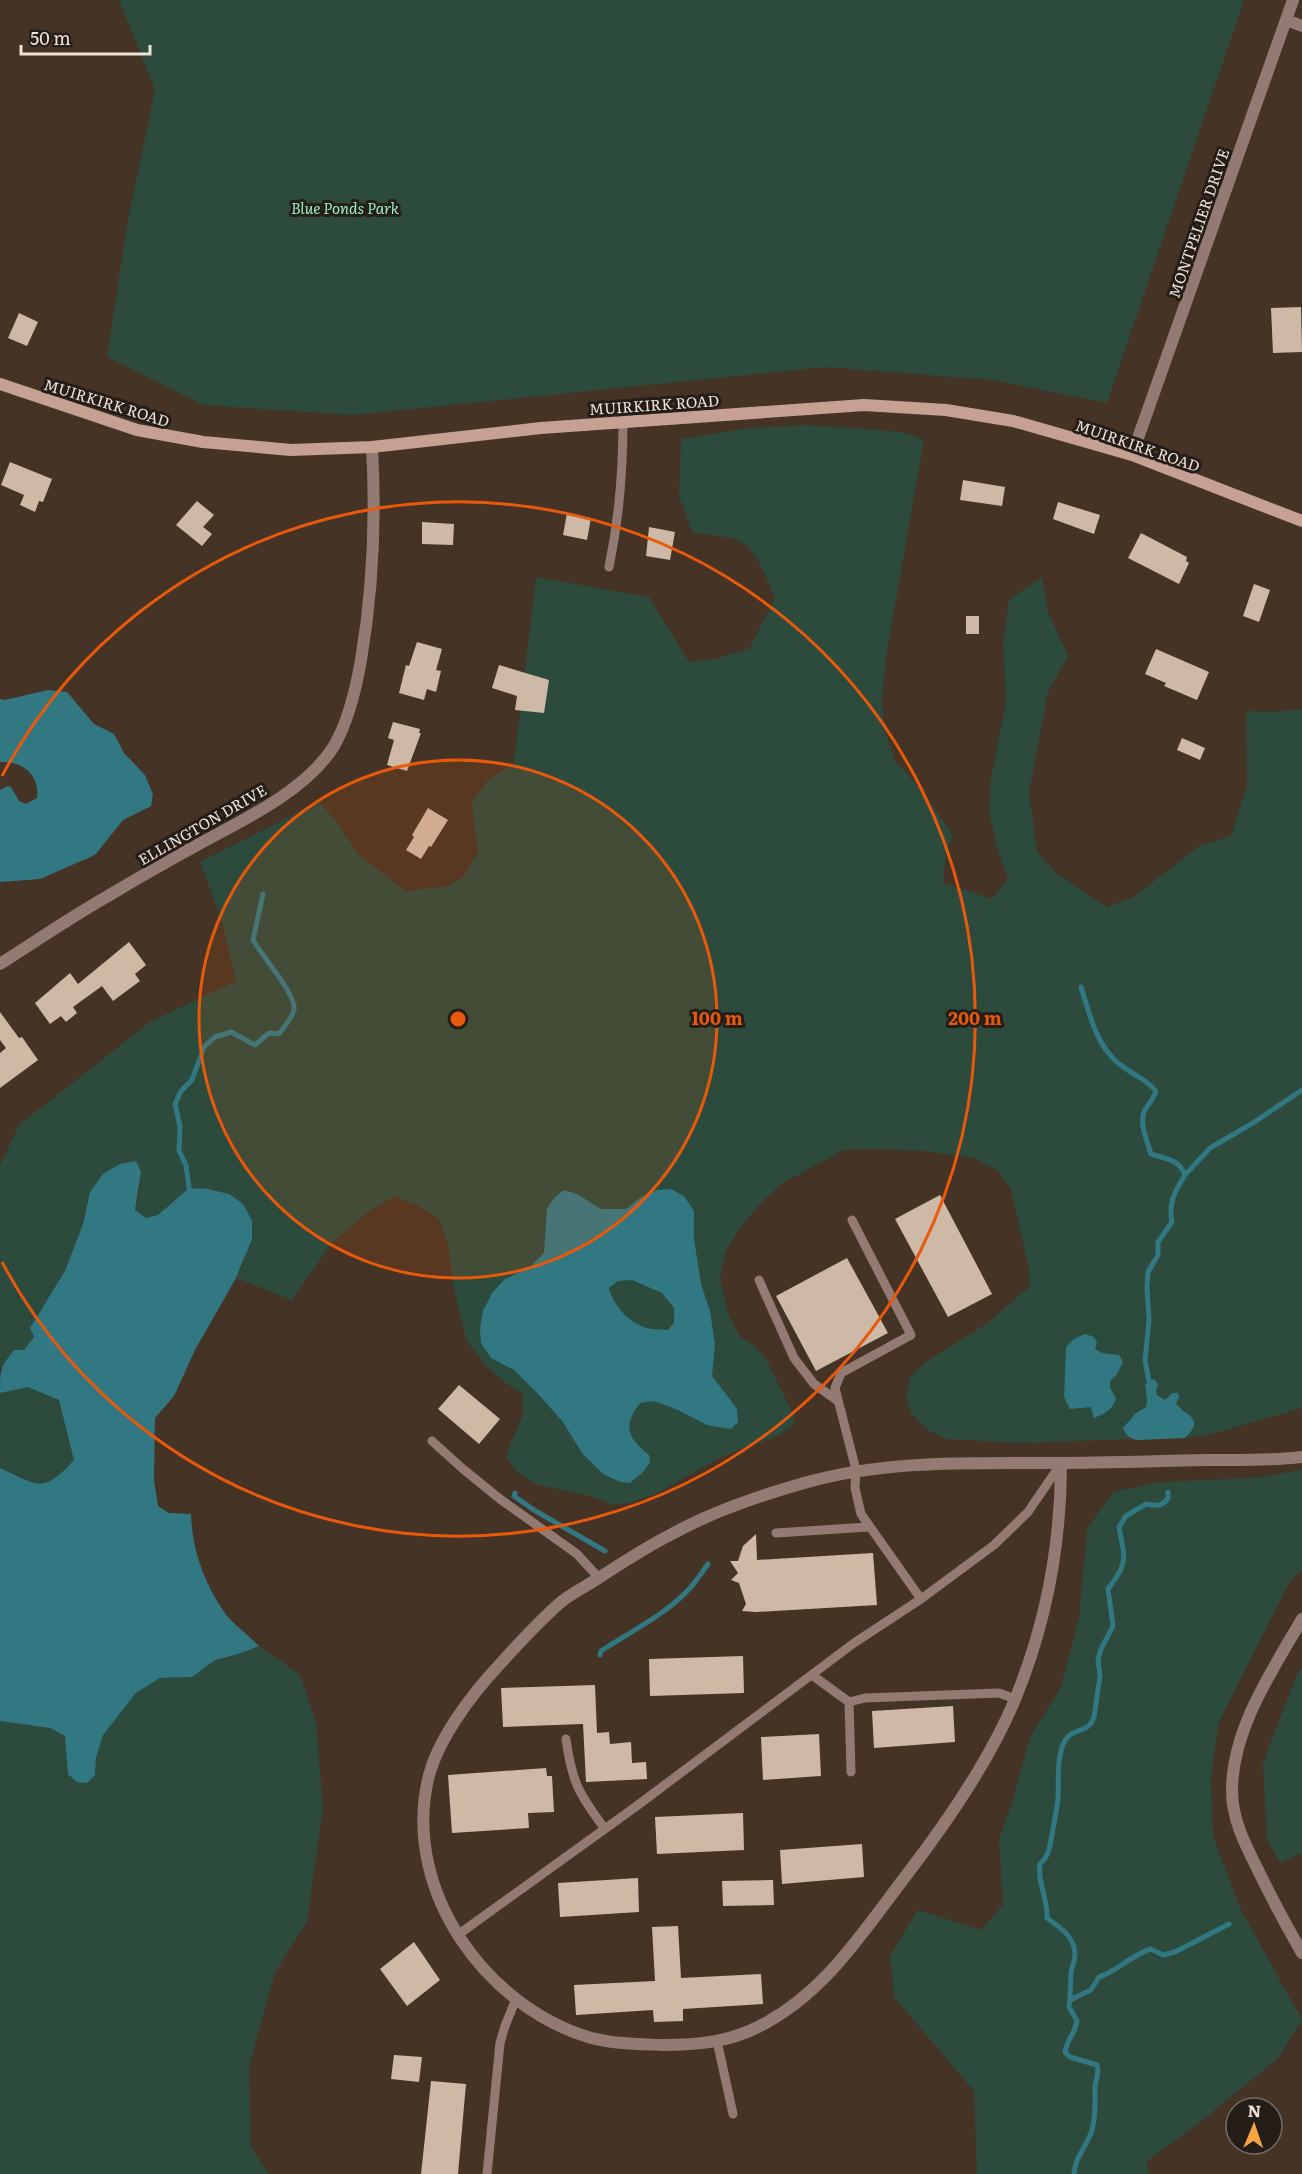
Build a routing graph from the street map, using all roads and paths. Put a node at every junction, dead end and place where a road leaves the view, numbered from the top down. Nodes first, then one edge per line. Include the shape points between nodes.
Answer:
1 (1293, 0) edge
2 (1286, 20) junction
3 (1302, 26) edge
4 (0, 384) edge
5 (623, 422) junction
6 (372, 447) junction
7 (1132, 455) junction
8 (1302, 521) edge
9 (609, 567) dead end
10 (0, 964) edge
11 (852, 1220) dead end
12 (759, 1280) dead end
13 (838, 1401) junction
14 (432, 1441) dead end
15 (1302, 1457) edge
16 (1061, 1463) junction
17 (856, 1470) junction
18 (868, 1527) junction
19 (776, 1533) dead end
20 (599, 1578) junction
21 (921, 1599) junction
22 (1302, 1619) edge
23 (812, 1675) junction
24 (1015, 1699) junction
25 (849, 1702) junction
26 (566, 1739) dead end
27 (851, 1772) dead end
28 (605, 1829) junction
29 (459, 1934) junction
30 (1302, 1953) edge
31 (516, 1999) junction
32 (717, 2041) junction
33 (733, 2114) dead end
34 (487, 2174) edge

1 - 2 street, MONTPELIER DRIVE
2 - 3 street
2 - 7 street, MONTPELIER DRIVE
4 - 6 main road, MUIRKIRK ROAD via 137,430 177,438 291,450
5 - 6 main road, MUIRKIRK ROAD
5 - 7 main road, MUIRKIRK ROAD via 864,405 946,410 1013,421
5 - 9 lane via 623,469
6 - 10 street, ELLINGTON DRIVE via 373,555 368,616 357,681 346,721 333,746 318,766 279,798 78,912
7 - 8 main road, MUIRKIRK ROAD
11 - 13 lane via 911,1335 841,1373 835,1388
12 - 13 lane via 794,1358 813,1384
13 - 17 lane
14 - 20 lane via 500,1499 577,1554
15 - 16 street
16 - 17 street via 921,1464
16 - 21 lane via 1036,1503 1013,1527
16 - 24 street via 1059,1531 1043,1616
17 - 18 lane via 855,1488
17 - 20 street via 765,1495 709,1516 654,1543
18 - 19 lane
18 - 21 lane
20 - 29 street via 566,1598 476,1689 456,1719 428,1780 424,1835 430,1878
21 - 23 lane
22 - 30 street via 1268,1678 1239,1743 1232,1790 1242,1838
23 - 25 lane
23 - 28 lane
24 - 25 lane via 999,1693 865,1698
24 - 32 street via 986,1759 923,1854 849,1953 799,2002 754,2030
25 - 27 lane
26 - 28 lane via 576,1786
28 - 29 lane
29 - 31 street via 490,1977
31 - 32 street via 557,2024 607,2041 668,2045
31 - 34 lane via 500,2043
32 - 33 lane

